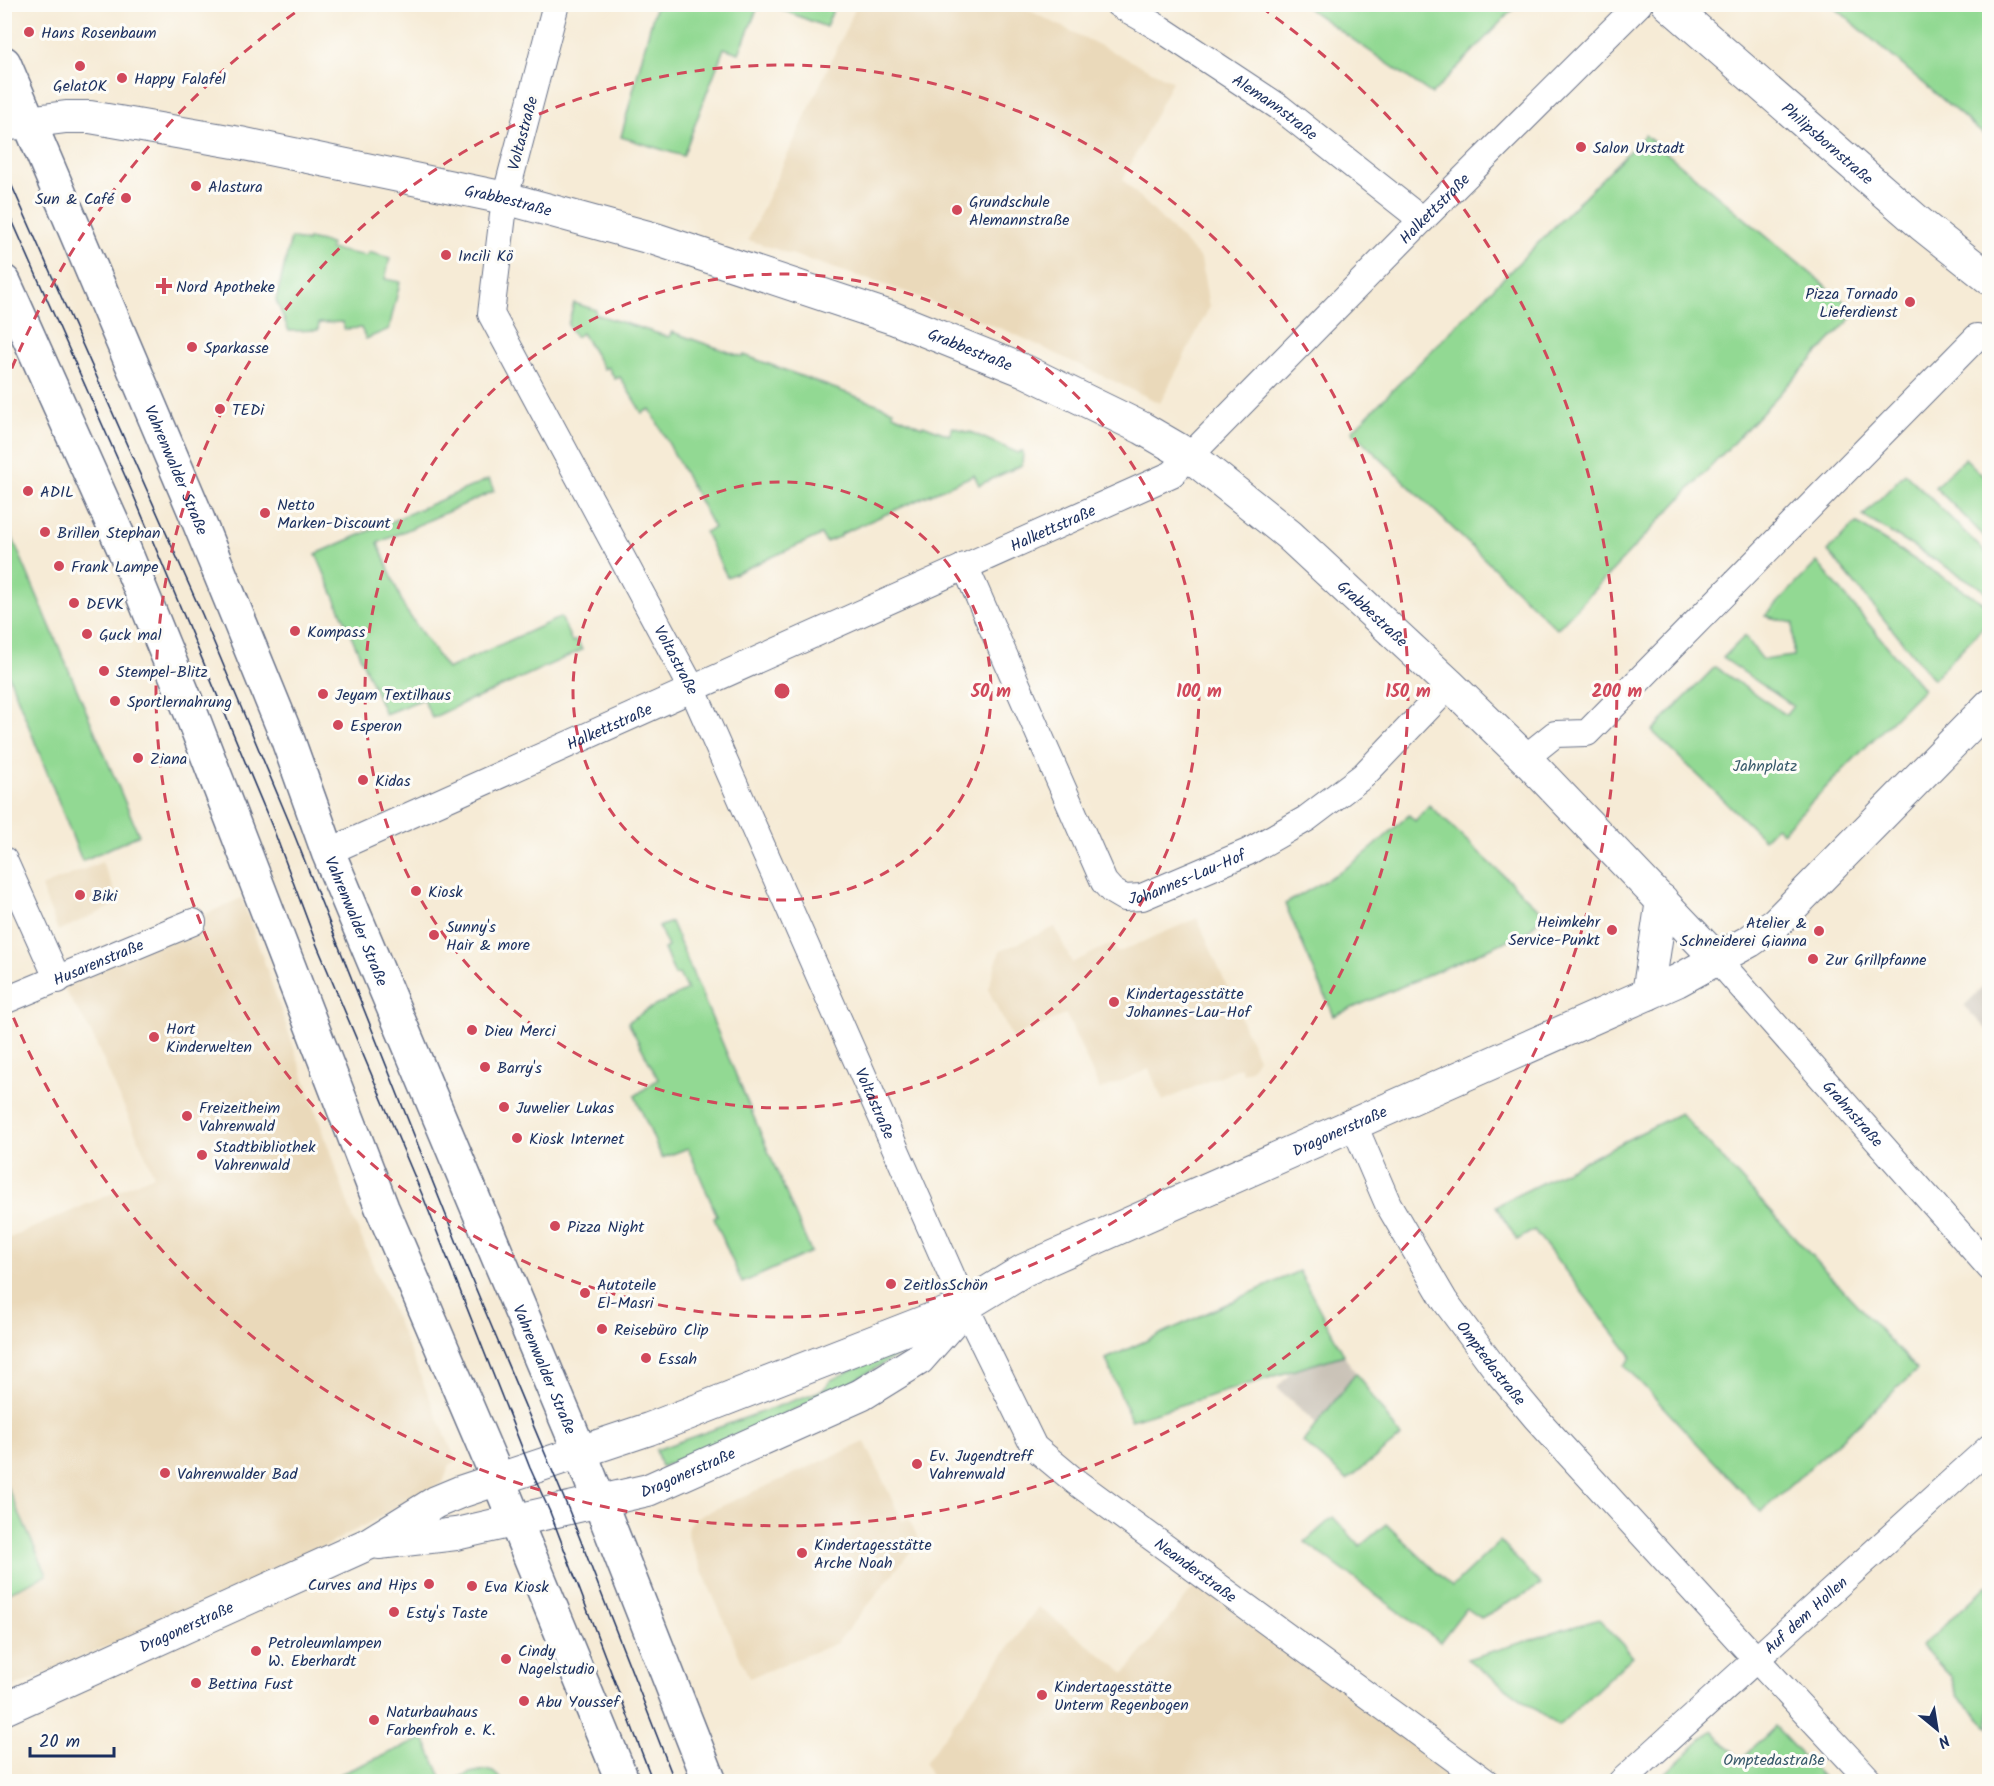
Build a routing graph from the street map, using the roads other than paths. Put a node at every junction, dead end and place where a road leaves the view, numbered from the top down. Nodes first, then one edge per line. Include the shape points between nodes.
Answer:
1 (556, 4) edge
2 (1118, 4) edge
3 (1639, 4) edge
4 (1668, 4) edge
5 (4, 63) edge
6 (16, 123) edge
7 (505, 198) junction
8 (1422, 220) junction
9 (1989, 279) edge
10 (4, 282) edge
11 (1977, 337) dead end
12 (1190, 456) junction
13 (965, 567) junction
14 (1450, 685) junction
15 (693, 690) junction
16 (1989, 705) edge
17 (1525, 758) junction
18 (328, 852) junction
19 (4, 860) edge
20 (1662, 900) junction
21 (193, 922) dead end
22 (1717, 959) junction
23 (58, 980) junction
24 (1648, 994) junction
25 (4, 1001) edge
26 (1354, 1125) junction
27 (1989, 1268) edge
28 (965, 1306) junction
29 (1989, 1447) edge
30 (580, 1452) junction
31 (498, 1479) junction
32 (600, 1501) junction
33 (515, 1519) junction
34 (368, 1545) junction
35 (1756, 1660) junction
36 (4, 1709) edge
37 (623, 1782) edge
38 (710, 1782) edge
39 (1486, 1782) edge
40 (1621, 1782) edge
41 (1870, 1782) edge

1 - 7 street, Voltastraße
2 - 8 street, Alemannstraße via 1279,107
3 - 8 street, Halkettstraße
4 - 9 street, Philipsbornstraße
5 - 6 main road, Vahrenwalder Straße
6 - 7 street, Grabbestraße via 90,117 240,143
6 - 18 main road, Vahrenwalder Straße via 207,542 286,735
7 - 12 street, Grabbestraße via 655,239 893,318 1025,371
7 - 15 street, Voltastraße via 490,314
8 - 12 street, Halkettstraße
10 - 31 main road via 124,549 382,1208
11 - 17 street via 1587,733 1555,735
12 - 13 street, Halkettstraße via 1172,474
12 - 14 street, Grabbestraße via 1289,535
13 - 14 street, Johannes-Lau-Hof via 1104,882 1124,898 1142,897 1200,873 1248,852 1306,819 1363,776
13 - 15 street, Halkettstraße
14 - 17 street, Grabbestraße
15 - 18 street, Halkettstraße
15 - 28 street, Voltastraße
16 - 22 street via 1776,923
17 - 20 street, Grabbestraße
18 - 30 main road, Vahrenwalder Straße
19 - 23 street
20 - 22 street, Grabbestraße
20 - 24 street
21 - 23 street, Husarenstraße
22 - 24 street, Dragonerstraße
22 - 27 street, Grahnstraße
23 - 25 street, Husarenstraße
24 - 26 street, Dragonerstraße
26 - 28 street, Dragonerstraße via 1024,1270
26 - 35 street, Omptedastraße via 1388,1204 1445,1301 1499,1374
28 - 30 street, Dragonerstraße
28 - 32 street, Dragonerstraße via 919,1359 861,1395 648,1490
28 - 39 street, Neanderstraße via 1034,1447
29 - 35 street, Auf dem Hollen
30 - 31 street, Dragonerstraße
30 - 32 main road, Vahrenwalder Straße
31 - 33 main road
31 - 34 street, Dragonerstraße via 436,1502
32 - 33 street, Dragonerstraße
32 - 38 main road, Vahrenwalder Straße
33 - 34 street, Dragonerstraße via 456,1534
33 - 37 main road
34 - 36 street, Dragonerstraße
35 - 40 street, Auf dem Hollen
35 - 41 street, Omptedastraße

